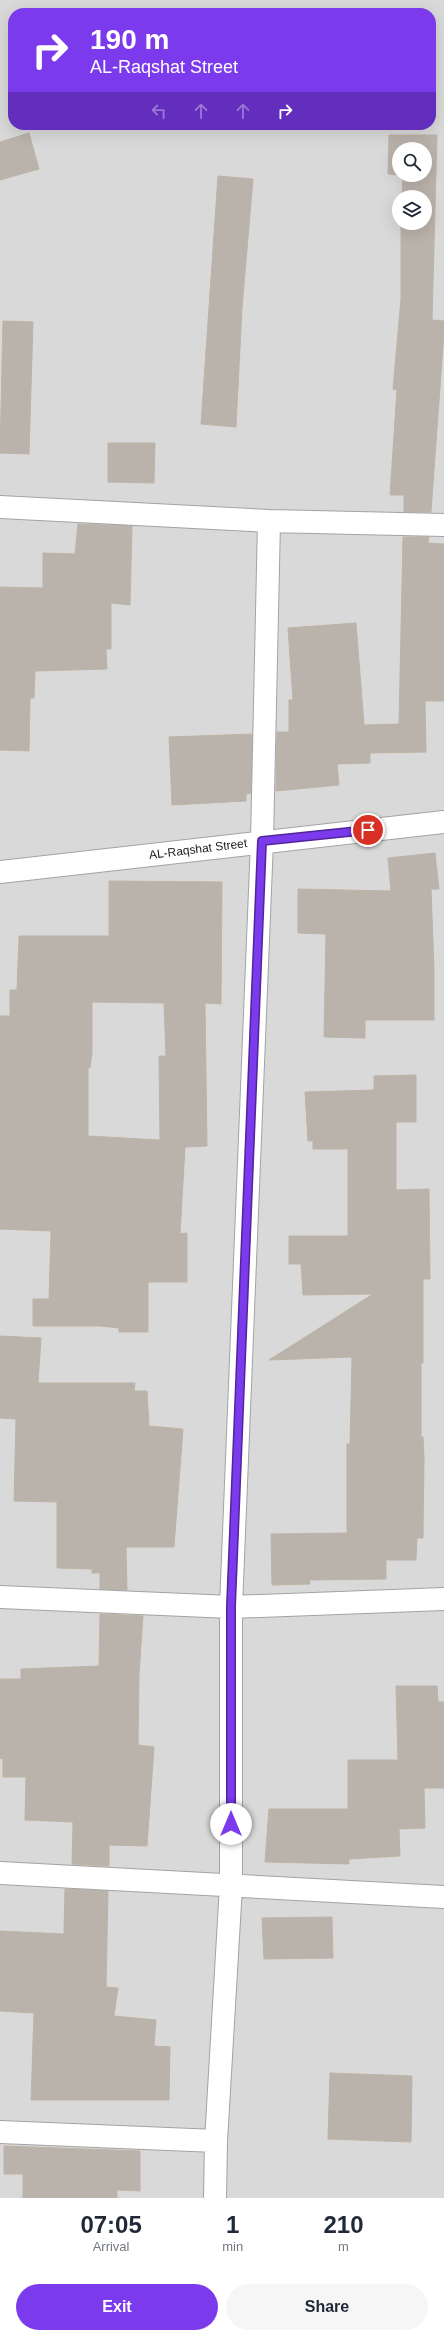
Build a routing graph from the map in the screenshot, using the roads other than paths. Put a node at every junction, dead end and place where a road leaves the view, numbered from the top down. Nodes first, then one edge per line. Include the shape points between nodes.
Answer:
1 (0, 507) edge
2 (269, 520) junction
3 (444, 525) edge
4 (444, 822) edge
5 (262, 841) junction
6 (0, 872) edge
7 (0, 1597) edge
8 (444, 1599) edge
9 (231, 1606) junction
10 (0, 1873) edge
11 (231, 1886) junction
12 (444, 1898) edge
13 (0, 2132) edge
14 (216, 2141) junction
15 (216, 2198) edge

1 - 2 street
2 - 3 street
2 - 5 street
4 - 5 street, AL-Raqshat Street
5 - 6 street, AL-Raqshat Street
5 - 9 street
7 - 9 street
8 - 9 street
9 - 11 street
10 - 11 street
11 - 12 street
11 - 14 street
13 - 14 street
14 - 15 street

